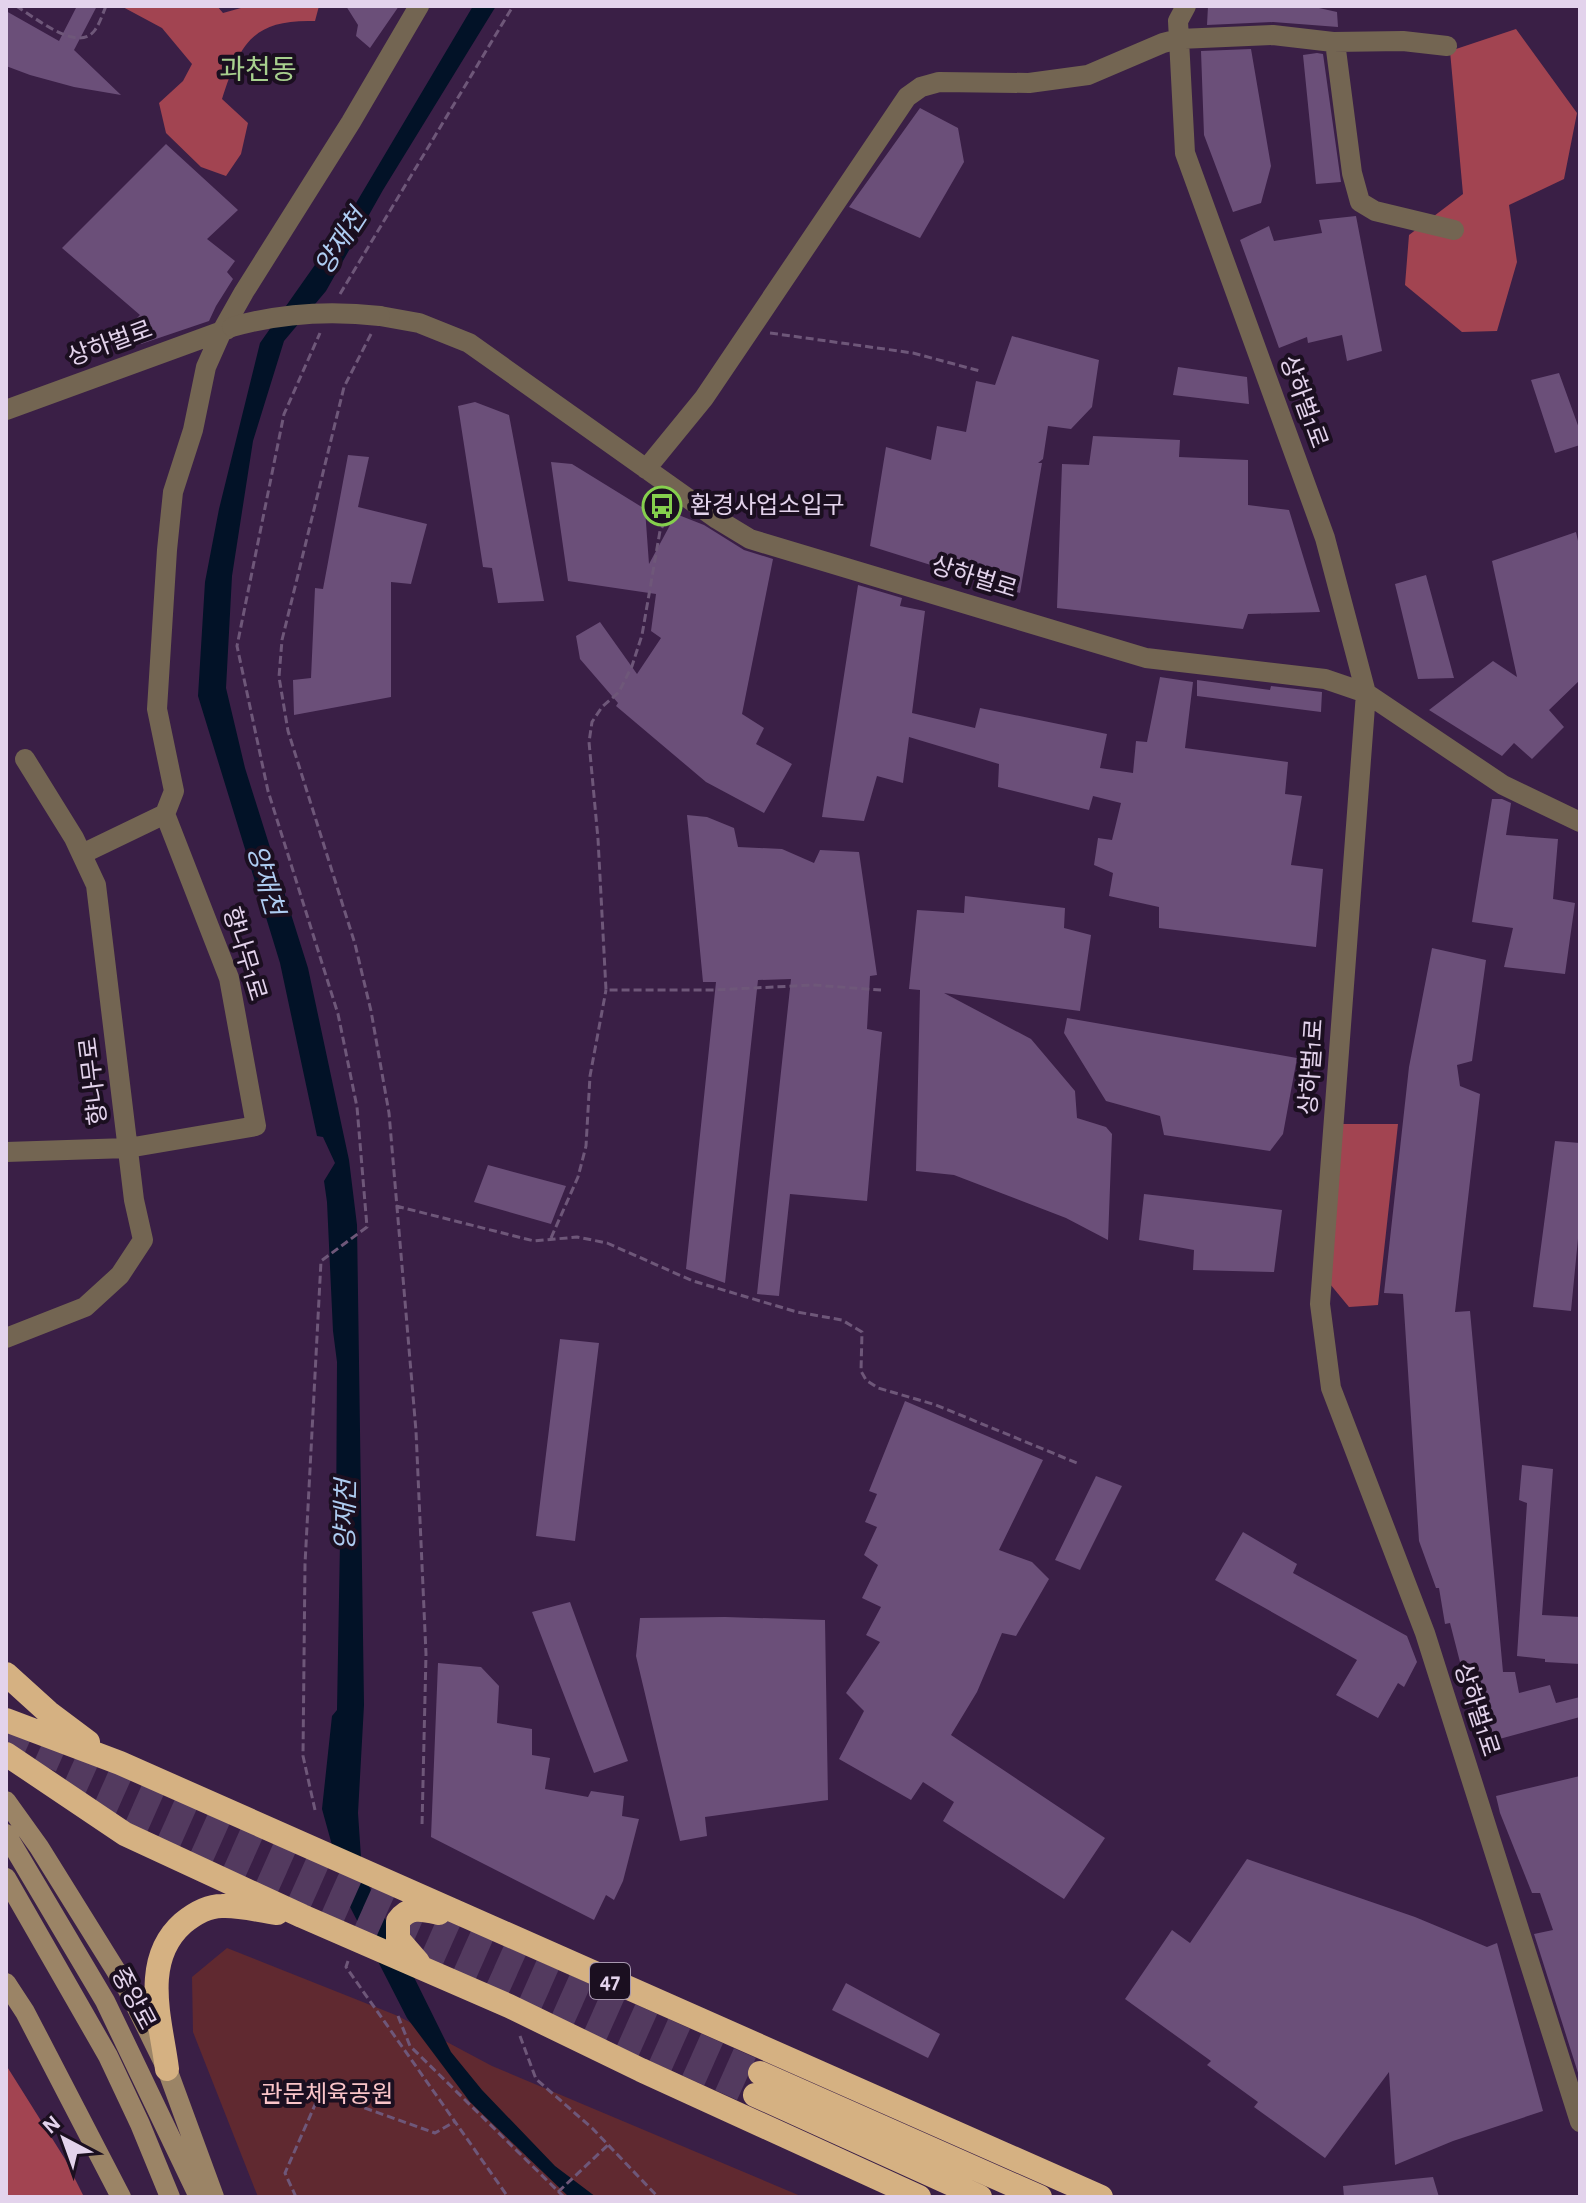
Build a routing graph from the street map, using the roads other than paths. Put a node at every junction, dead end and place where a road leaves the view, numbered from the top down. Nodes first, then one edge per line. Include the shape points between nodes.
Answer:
1 (419, 6) edge
2 (1186, 6) edge
3 (1179, 39) junction
4 (1335, 42) junction
5 (1447, 46) dead end
6 (1454, 230) dead end
7 (227, 329) junction
8 (6, 410) edge
9 (646, 469) junction
10 (1366, 693) junction
11 (25, 759) dead end
12 (165, 814) junction
13 (1580, 822) edge
14 (82, 854) junction
15 (128, 1148) junction
16 (6, 1152) edge
17 (6, 1338) edge
18 (6, 1674) edge
19 (6, 1720) edge
20 (6, 1754) edge
21 (120, 1763) junction
22 (6, 1801) edge
23 (6, 1834) edge
24 (6, 1878) edge
25 (302, 1916) junction
26 (472, 1920) junction
27 (426, 1970) junction
28 (6, 1983) edge
29 (167, 2069) junction
30 (1580, 2122) edge
31 (121, 2197) edge
32 (170, 2197) edge
33 (199, 2197) edge
34 (214, 2197) edge
35 (919, 2197) edge
36 (980, 2197) edge
37 (1040, 2197) edge
38 (1101, 2197) edge

1 - 7 street via 244,292
2 - 3 street, 상하벌1로 via 1178,21
3 - 4 street via 1273,35
3 - 9 street via 1088,75 1029,83 939,82 907,97 704,398
3 - 10 street, 상하벌1로 via 1185,153 1325,538
4 - 5 street
4 - 6 street via 1360,202 1375,211
7 - 8 street, 상하벌로
7 - 9 street, 상하벌로, bridge via 259,319 343,311 419,323 469,343
7 - 12 street via 206,367 173,492 157,709 174,791
9 - 10 street, 상하벌로 via 750,539 1146,658 1325,679
10 - 13 street, 상하벌로 via 1503,785
10 - 30 street, 상하벌1로 via 1320,1304 1331,1388 1425,1633
11 - 14 street, 향나무로
12 - 14 street
12 - 15 street, 향나무1로 via 229,978 256,1126
14 - 15 street, 향나무로 via 96,885
15 - 16 street
15 - 17 street, 향나무로 via 143,1240 120,1275 85,1307
18 - 21 highway, 47 via 48,1712
19 - 21 highway
20 - 25 highway via 125,1834
21 - 26 highway, 47
22 - 29 street via 128,1990
23 - 33 street, 중앙로 via 105,2001
24 - 32 street, 중앙로 via 108,2056
25 - 27 highway
25 - 29 highway via 222,1906 180,1926 157,1973
26 - 27 highway via 415,1909 400,1917 398,1939
26 - 38 highway, 47
27 - 35 highway
28 - 31 street
29 - 34 street
36 - 37 highway via 758,2084

